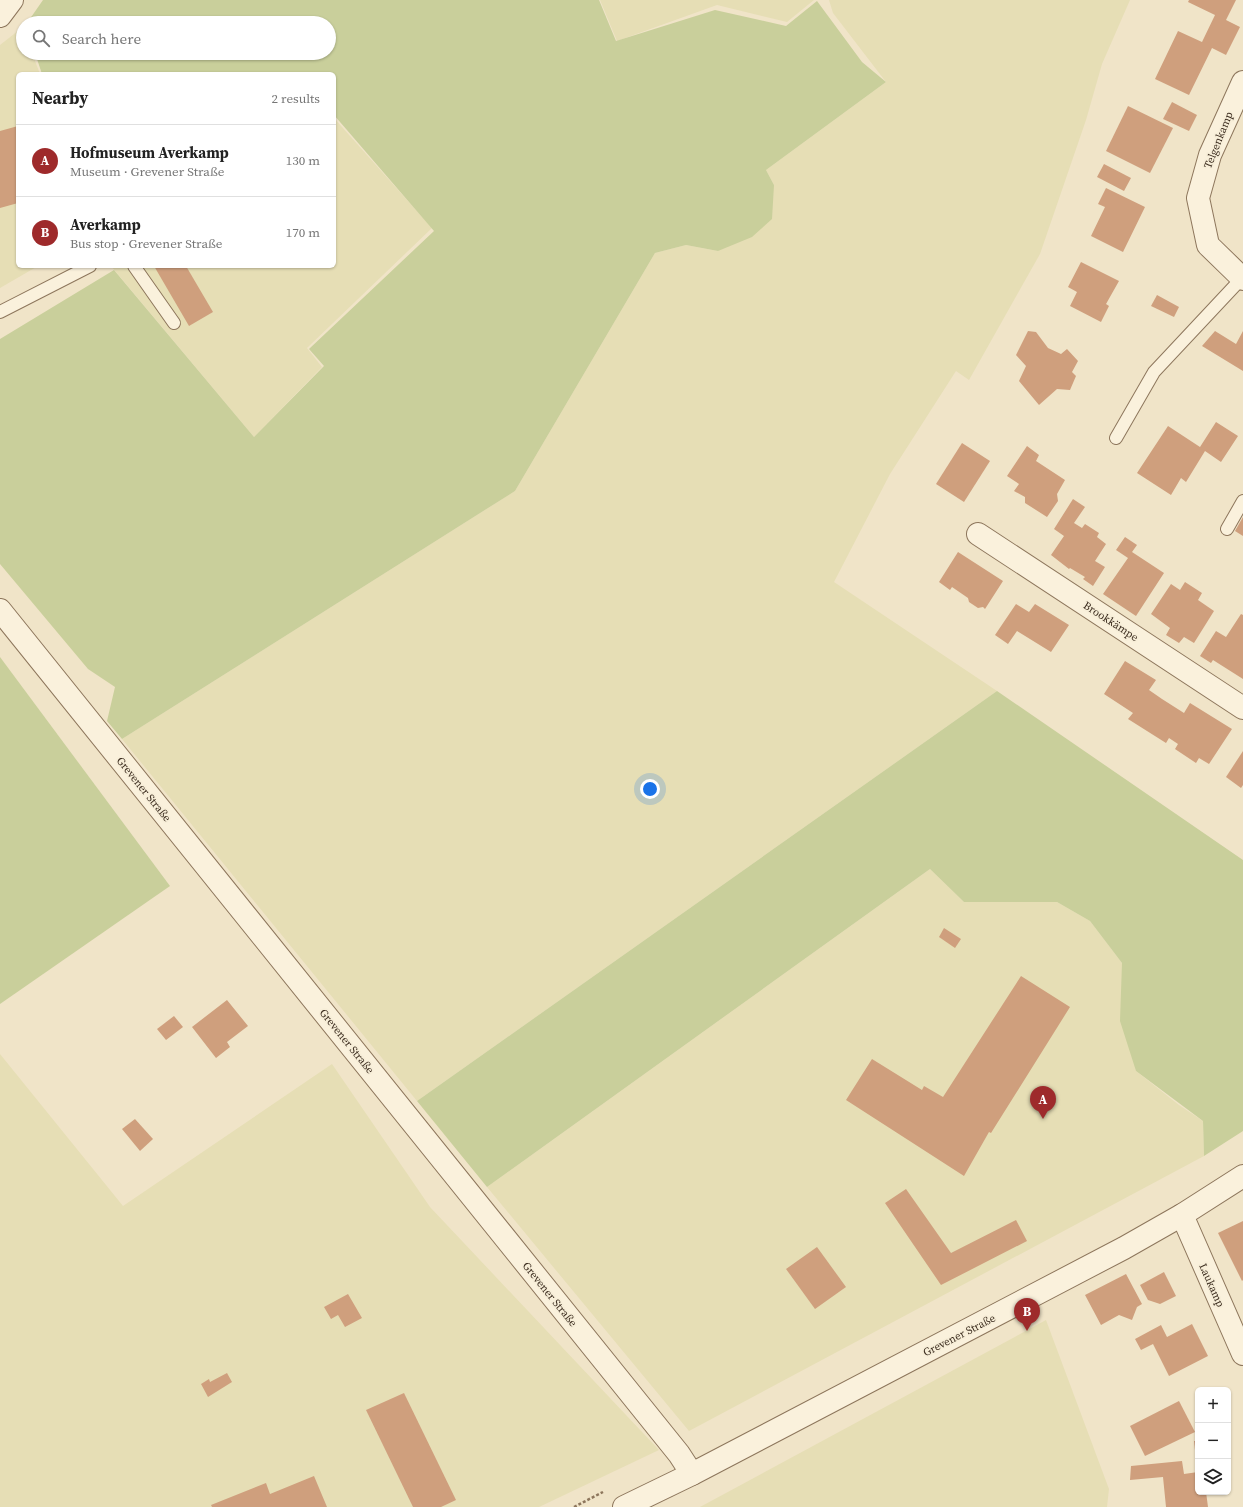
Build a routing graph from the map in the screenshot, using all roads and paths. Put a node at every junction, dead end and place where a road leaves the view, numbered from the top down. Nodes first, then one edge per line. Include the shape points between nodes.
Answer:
1 (12, 0) edge
2 (0, 16) edge
3 (1243, 82) edge
4 (86, 268) edge
5 (135, 268) edge
6 (1242, 279) edge
7 (0, 312) edge
8 (174, 323) dead end
9 (1116, 438) dead end
10 (1243, 501) edge
11 (1227, 529) dead end
12 (978, 534) dead end
13 (0, 610) edge
14 (1243, 708) edge
15 (1243, 1176) edge
16 (1182, 1215) junction
17 (1243, 1354) edge
18 (692, 1474) junction
19 (624, 1507) edge

1 - 2 street
3 - 6 street, Telgenkamp via 1210,155 1198,198 1208,245
4 - 7 lane
5 - 8 lane
6 - 9 lane via 1154,372
10 - 11 lane
12 - 14 street, Brookkämpe
13 - 18 street, Grevener Straße via 674,1448
15 - 16 street, Grevener Straße
16 - 17 street, Laukamp
16 - 18 street, Grevener Straße via 1009,1309
18 - 19 street, Grevener Straße

